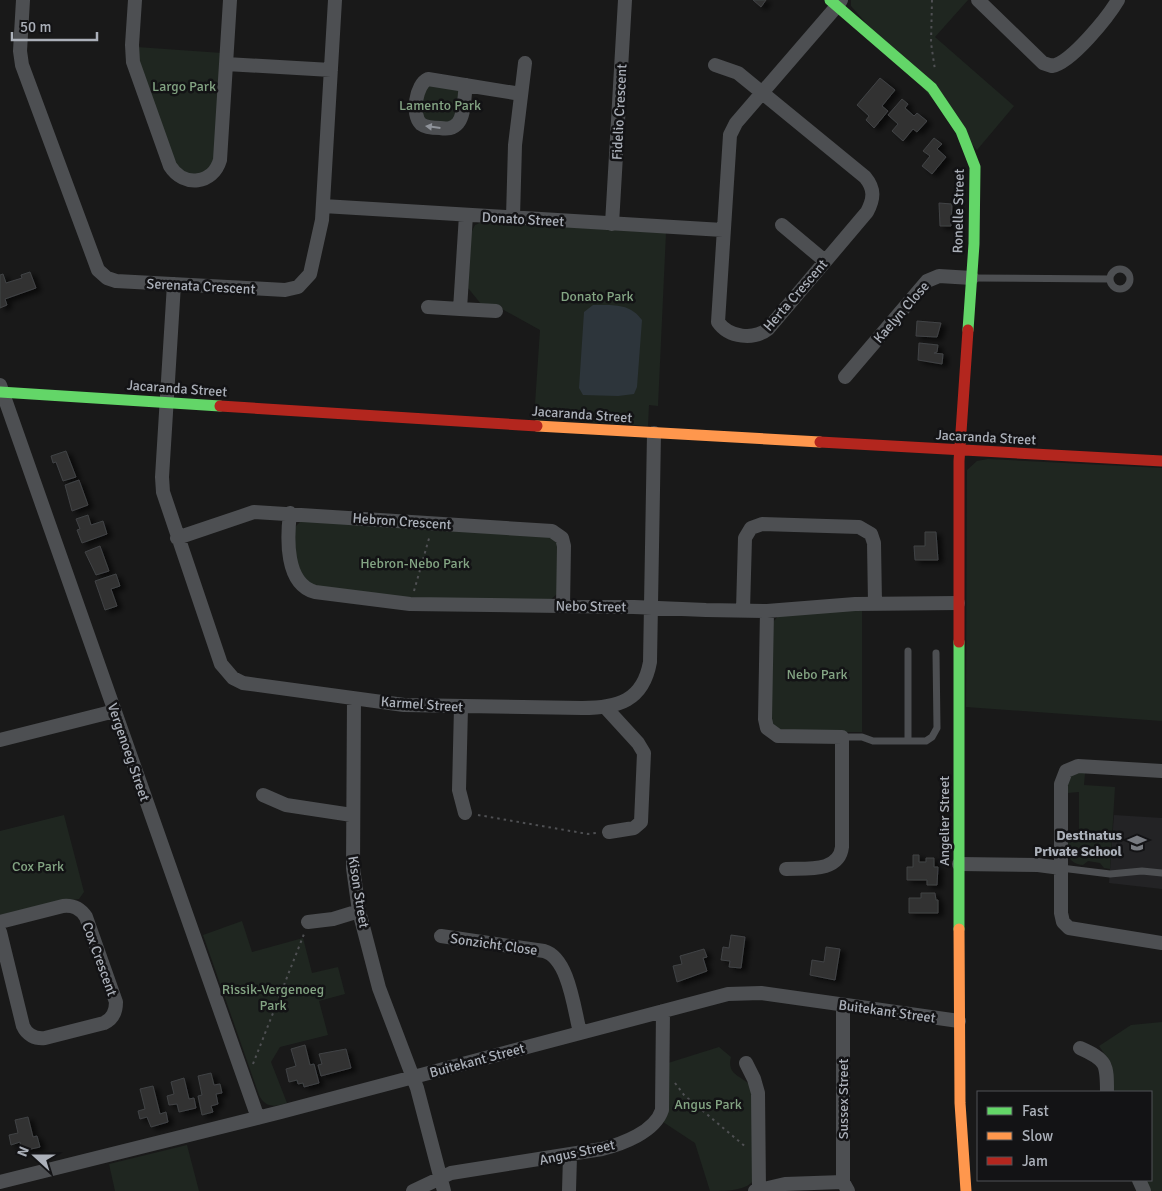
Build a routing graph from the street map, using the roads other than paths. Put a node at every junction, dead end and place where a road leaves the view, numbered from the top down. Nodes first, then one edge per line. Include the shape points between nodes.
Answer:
1 (23, 0) edge
2 (135, 0) edge
3 (230, 0) edge
4 (335, 0) edge
5 (626, 0) edge
6 (1118, 0) edge
7 (981, 1) edge
8 (836, 2) edge
9 (525, 63) dead end
10 (226, 64) junction
11 (715, 65) dead end
12 (331, 70) junction
13 (466, 85) dead end
14 (763, 93) junction
15 (521, 94) junction
16 (323, 206) junction
17 (466, 215) junction
18 (513, 218) junction
19 (612, 224) junction
20 (782, 225) dead end
21 (723, 230) junction
22 (825, 261) junction
23 (972, 278) junction
24 (1110, 279) dead end
25 (174, 284) junction
26 (428, 307) dead end
27 (460, 309) junction
28 (496, 311) dead end
29 (845, 377) dead end
30 (1, 389) edge
31 (166, 403) junction
32 (654, 433) junction
33 (960, 451) junction
34 (1162, 461) edge
35 (290, 513) junction
36 (177, 538) junction
37 (876, 603) junction
38 (958, 603) junction
39 (563, 606) junction
40 (651, 608) junction
41 (743, 610) junction
42 (767, 610) junction
43 (908, 652) dead end
44 (936, 653) dead end
45 (354, 699) junction
46 (461, 707) junction
47 (606, 708) junction
48 (114, 711) junction
49 (842, 737) junction
50 (0, 740) edge
51 (908, 741) junction
52 (1162, 771) edge
53 (263, 795) dead end
54 (465, 813) road end
55 (352, 815) junction
56 (609, 832) road end
57 (959, 864) junction
58 (1061, 868) junction
59 (786, 869) dead end
60 (1162, 873) edge
61 (359, 911) junction
62 (0, 922) edge
63 (308, 922) dead end
64 (0, 932) edge
65 (441, 936) dead end
66 (1162, 943) edge
67 (843, 1005) junction
68 (663, 1011) junction
69 (959, 1021) junction
70 (580, 1032) junction
71 (1080, 1048) dead end
72 (746, 1063) dead end
73 (412, 1077) junction
74 (1107, 1091) edge
75 (258, 1118) junction
76 (570, 1156) junction
77 (0, 1182) edge
78 (443, 1184) edge
79 (845, 1187) edge
80 (757, 1190) edge
81 (413, 1191) edge
82 (569, 1191) edge
83 (966, 1191) edge

1 - 25 street, Serenata Crescent via 22,65 95,265 112,280
2 - 10 street via 134,68 170,166 185,180 206,178 218,165
3 - 10 street
4 - 12 street, Serenata Crescent
5 - 19 street, Fidelio Crescent
6 - 7 street via 1071,56 1052,66 1043,64
8 - 14 street, Herta Crescent
8 - 23 street, Ronelle Street via 932,88 961,131 975,167
9 - 15 street
10 - 12 street
11 - 14 street via 734,70
12 - 16 street, Serenata Crescent
13 - 15 street
14 - 21 street, Herta Crescent via 736,123 730,135
14 - 22 street, Herta Crescent via 870,183 871,205
15 - 18 street via 514,145
16 - 17 street, Donato Street
16 - 25 street, Serenata Crescent via 312,268 298,287 285,290
17 - 18 street, Donato Street
17 - 27 street
18 - 19 street, Donato Street
19 - 21 street, Donato Street
20 - 22 street
21 - 22 street, Herta Crescent via 718,322 732,334 756,336 762,333
23 - 24 lane
23 - 29 street, Kaelyn Close via 939,276 927,281
23 - 33 street, Ronelle Street
25 - 31 street, Karmel Street
26 - 27 street
27 - 28 street
30 - 31 street, Jacaranda Street
30 - 48 street, Vergenoeg Street
31 - 32 street, Jacaranda Street
31 - 36 street, Karmel Street via 162,484
32 - 33 street, Jacaranda Street
32 - 40 street, Karmel Street
33 - 34 street, Jacaranda Street
33 - 38 street, Angelier Street
35 - 36 street, Hebron Crescent via 250,512
35 - 39 street, Nebo Street via 288,548 296,576 306,588 315,592 410,604
35 - 39 street, Hebron Crescent via 556,533 564,546
36 - 45 street, Karmel Street via 222,664 229,674 249,684
37 - 38 street, Nebo Street
37 - 41 street via 874,543 868,531 859,527 762,524 751,528 746,538
37 - 42 street, Nebo Street
38 - 57 street, Angelier Street
39 - 40 street, Nebo Street
40 - 41 street, Nebo Street
40 - 47 street, Karmel Street via 650,662 646,678 630,698
41 - 42 street, Nebo Street
42 - 49 street via 767,728 778,736
43 - 51 lane
44 - 51 lane via 936,732 926,741
45 - 46 street, Karmel Street via 404,706
45 - 55 street, Kison Street
46 - 47 street, Karmel Street
46 - 54 street via 459,790
47 - 56 street via 638,743 644,757 641,822 634,828
48 - 50 street
48 - 75 street, Vergenoeg Street
49 - 51 lane
49 - 59 street via 840,856 831,865
52 - 58 street via 1078,766 1066,771 1061,784
53 - 55 street via 286,805
55 - 61 street, Kison Street via 353,868
57 - 58 street
57 - 69 street, Angelier Street
58 - 60 lane via 1110,874
58 - 66 street via 1062,918 1069,928
61 - 63 street
61 - 73 street, Kison Street via 379,988
62 - 64 street, Cox Crescent via 63,906 80,909 86,917 116,1002 111,1018 104,1024 45,1038 28,1034 23,1026
65 - 70 street, Sonzicht Close via 552,954 562,966
67 - 68 street, Buitekant Street via 742,992
67 - 69 street, Buitekant Street
67 - 79 street, Sussex Street
68 - 70 street, Buitekant Street
68 - 76 street, Angus Street via 662,1110 655,1123 615,1146
69 - 83 street, Angelier Street
70 - 73 street, Buitekant Street
71 - 74 street via 1097,1056 1105,1065
72 - 80 street via 758,1093
73 - 75 street, Buitekant Street
73 - 78 street, Kison Street
75 - 77 street, Buitekant Street
76 - 78 street, Angus Street via 451,1174
76 - 82 street
78 - 81 street, Angus Street
79 - 80 street via 785,1184

